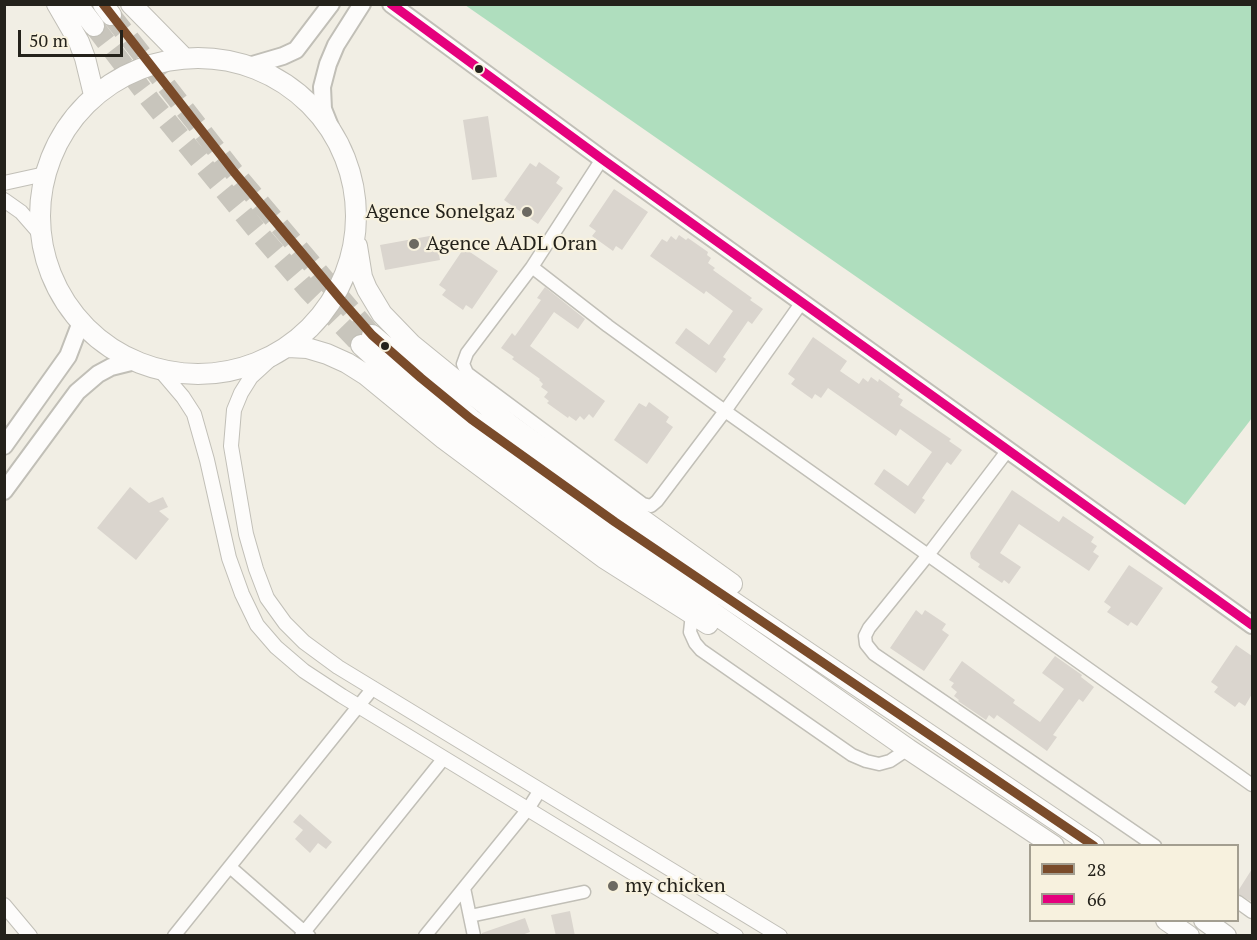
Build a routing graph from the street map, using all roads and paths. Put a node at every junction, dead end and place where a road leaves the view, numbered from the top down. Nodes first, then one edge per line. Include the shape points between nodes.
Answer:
1 (57, 4) edge
2 (77, 4) edge
3 (131, 4) edge
4 (331, 4) edge
5 (362, 4) edge
6 (391, 4) edge
7 (94, 26) tunnel mouth
8 (184, 58) junction
9 (249, 66) junction
10 (94, 95) junction
11 (333, 134) junction
12 (602, 159) junction
13 (45, 174) junction
14 (4, 183) edge
15 (4, 200) edge
16 (355, 233) junction
17 (42, 236) junction
18 (532, 267) junction
19 (802, 302) junction
20 (81, 322) junction
21 (281, 351) junction
22 (135, 361) junction
23 (160, 370) junction
24 (725, 411) junction
25 (4, 446) edge
26 (1008, 450) junction
27 (4, 491) edge
28 (928, 555) junction
29 (692, 614) junction
30 (1252, 625) edge
31 (780, 659) junction
32 (373, 688) junction
33 (866, 689) junction
34 (360, 707) junction
35 (908, 749) junction
36 (444, 758) junction
37 (1252, 785) edge
38 (540, 790) junction
39 (528, 809) junction
40 (1051, 844) edge
41 (1091, 844) edge
42 (1152, 844) edge
43 (230, 867) junction
44 (464, 888) junction
45 (584, 892) dead end
46 (1239, 903) edge
47 (4, 905) edge
48 (1252, 912) edge
49 (470, 916) junction
50 (1168, 922) edge
51 (1205, 922) edge
52 (305, 934) edge
53 (30, 936) edge
54 (174, 936) edge
55 (425, 936) edge
56 (474, 936) edge
57 (736, 936) edge
58 (780, 936) edge
59 (1189, 936) edge
60 (1226, 936) edge

1 - 10 highway via 82,50
2 - 7 highway
3 - 8 highway
4 - 9 main road via 296,50
5 - 11 main road via 336,45 322,87 323,109
6 - 12 main road
8 - 9 highway via 217,59
8 - 10 highway via 143,63
9 - 11 highway via 297,93 317,111
10 - 13 highway via 72,121
11 - 16 highway via 352,182
12 - 18 street
12 - 19 main road
13 - 14 street
13 - 17 highway
15 - 17 street
16 - 21 highway via 352,255 334,298 306,333
16 - 33 highway via 367,289 382,314 411,344 562,464 821,646
17 - 20 highway via 55,283
18 - 24 street
18 - 24 street via 467,352 463,364 467,373 643,504 651,506
19 - 24 street
19 - 26 main road
20 - 22 highway via 107,346
20 - 25 main road via 63,364
21 - 23 highway via 231,372 195,375
21 - 29 highway via 307,348 347,363 366,375 444,439 604,558
21 - 32 street via 251,377 234,410 233,467 246,534 267,598 285,623 304,642
22 - 23 highway
22 - 27 main road via 111,367 77,392
23 - 34 street via 194,414 229,558 257,625 304,671
24 - 28 street
26 - 28 street
26 - 30 main road
28 - 37 street
28 - 42 street via 869,628 865,640 870,651
29 - 31 highway
29 - 35 street via 690,633 701,650 852,754 879,764
31 - 33 highway via 512,472 415,394 367,340 615,522
31 - 35 highway
32 - 34 street
32 - 38 street
33 - 41 highway
34 - 36 street
34 - 43 street
35 - 40 highway
36 - 39 street
36 - 52 street
38 - 39 street
38 - 58 street
39 - 44 street
39 - 57 street
43 - 52 street
43 - 54 street
44 - 49 street
44 - 55 street
45 - 49 street
46 - 48 street
47 - 53 street
49 - 56 street
50 - 59 highway
51 - 60 highway

